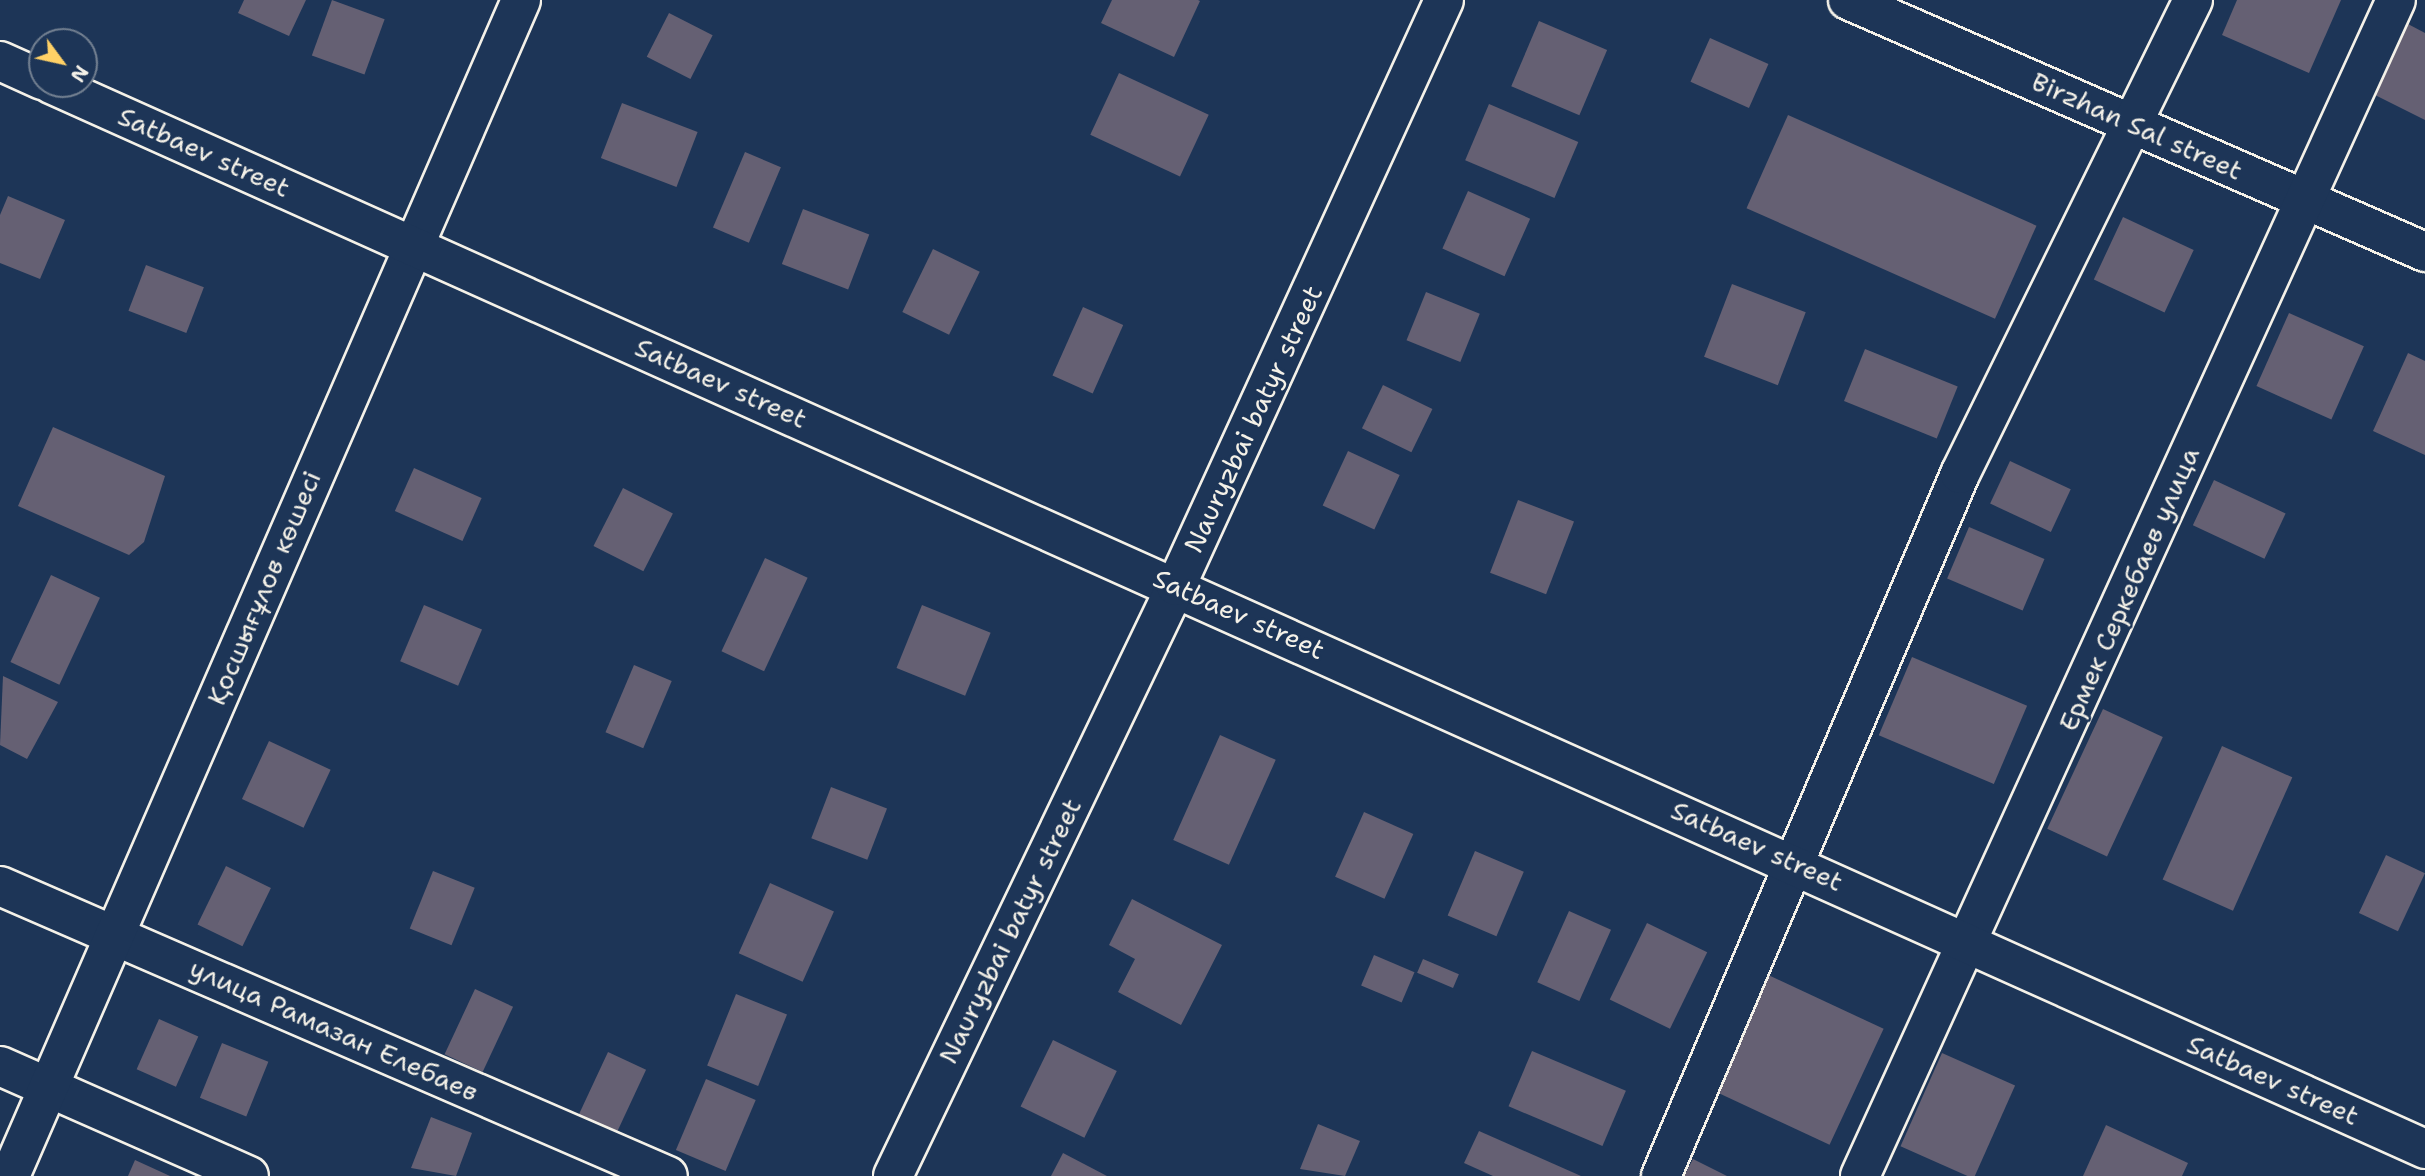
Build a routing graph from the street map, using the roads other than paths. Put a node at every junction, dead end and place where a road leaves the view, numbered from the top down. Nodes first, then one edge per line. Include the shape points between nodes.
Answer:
1 (521, 0) edge
2 (1444, 0) edge
3 (1848, 0) edge
4 (2193, 0) edge
5 (2396, 0) edge
6 (0, 61) edge
7 (28, 74) edge
8 (82, 98) edge
9 (2134, 124) junction
10 (2304, 200) junction
11 (416, 247) junction
12 (2425, 253) edge
13 (1176, 586) junction
14 (1799, 864) junction
15 (0, 886) edge
16 (116, 934) junction
17 (1970, 944) junction
18 (0, 1066) edge
19 (49, 1087) junction
20 (2425, 1149) edge
21 (10, 1176) edge
22 (249, 1176) edge
23 (668, 1176) edge
24 (893, 1176) edge
25 (1661, 1176) edge
26 (1860, 1176) edge

1 - 11 street, Қосшығұлов көшесі
2 - 13 street, Nauryzbai batyr street
3 - 9 street, Birzhan Sal street
4 - 9 street
5 - 10 street, Ермек Серкебаев улица
6 - 7 street
8 - 11 street, Satbaev street
9 - 10 street, Birzhan Sal street
9 - 14 street via 1960,474
10 - 12 street, Birzhan Sal street
10 - 17 street, Ермек Серкебаев улица
11 - 13 street, Satbaev street
11 - 16 street, Қосшығұлов көшесі
13 - 14 street, Satbaev street
13 - 24 street, Nauryzbai batyr street
14 - 17 street, Satbaev street
14 - 25 street
15 - 16 street, улица Рамазан Елебаев
16 - 19 street, Қосшығұлов көшесі
16 - 23 street, улица Рамазан Елебаев
17 - 20 street, Satbaev street
17 - 26 street, Ермек Серкебаев улица
18 - 19 street
19 - 21 street, Қосшығұлов көшесі
19 - 22 street

